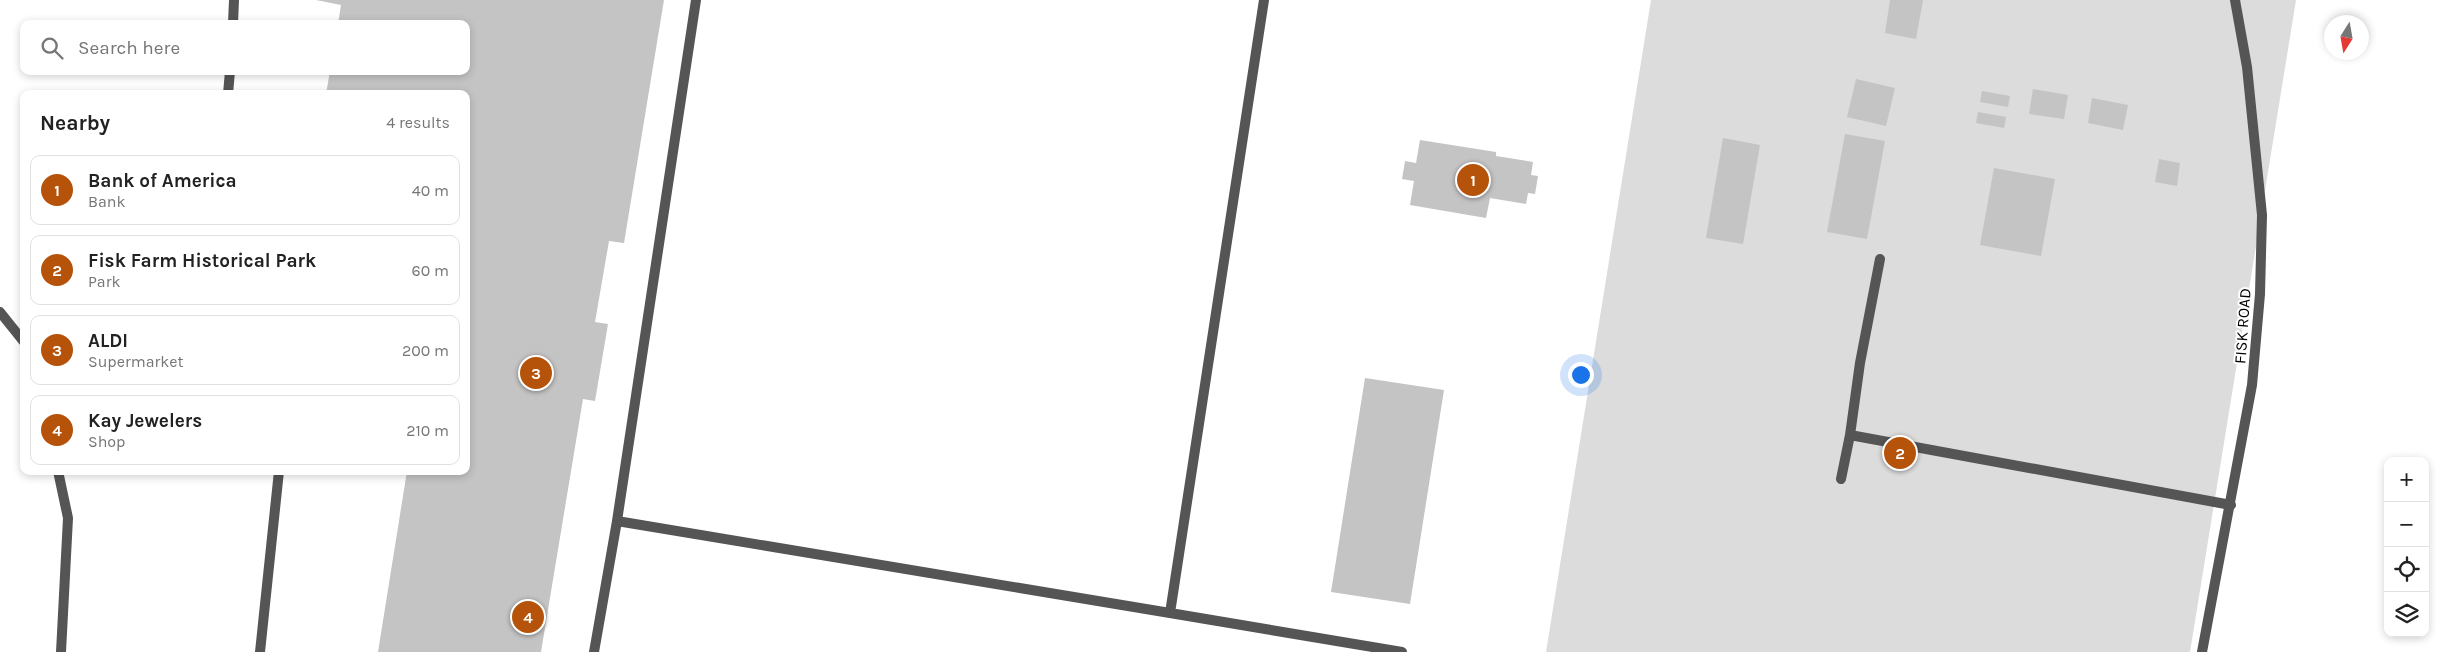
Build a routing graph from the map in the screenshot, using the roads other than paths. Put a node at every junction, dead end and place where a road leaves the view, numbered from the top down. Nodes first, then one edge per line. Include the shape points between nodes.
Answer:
1 (234, 0) edge
2 (696, 0) edge
3 (1264, 0) edge
4 (2235, 0) edge
5 (233, 20) edge
6 (230, 75) edge
7 (228, 90) edge
8 (1880, 259) dead end
9 (0, 312) edge
10 (20, 337) edge
11 (1850, 435) junction
12 (59, 475) edge
13 (279, 475) edge
14 (1841, 479) dead end
15 (2231, 505) junction
16 (617, 521) junction
17 (1170, 613) junction
18 (61, 652) edge
19 (260, 652) edge
20 (594, 652) edge
21 (1402, 652) edge
22 (2202, 652) edge

1 - 5 street
2 - 16 street
3 - 17 street
4 - 15 street, FISK ROAD via 2247,67 2262,215 2260,294 2252,385
6 - 7 street
8 - 11 street
9 - 10 street
11 - 14 street
11 - 15 street
12 - 18 street via 68,518
13 - 19 street
15 - 22 street, FISK ROAD
16 - 17 street
16 - 20 street
17 - 21 street

